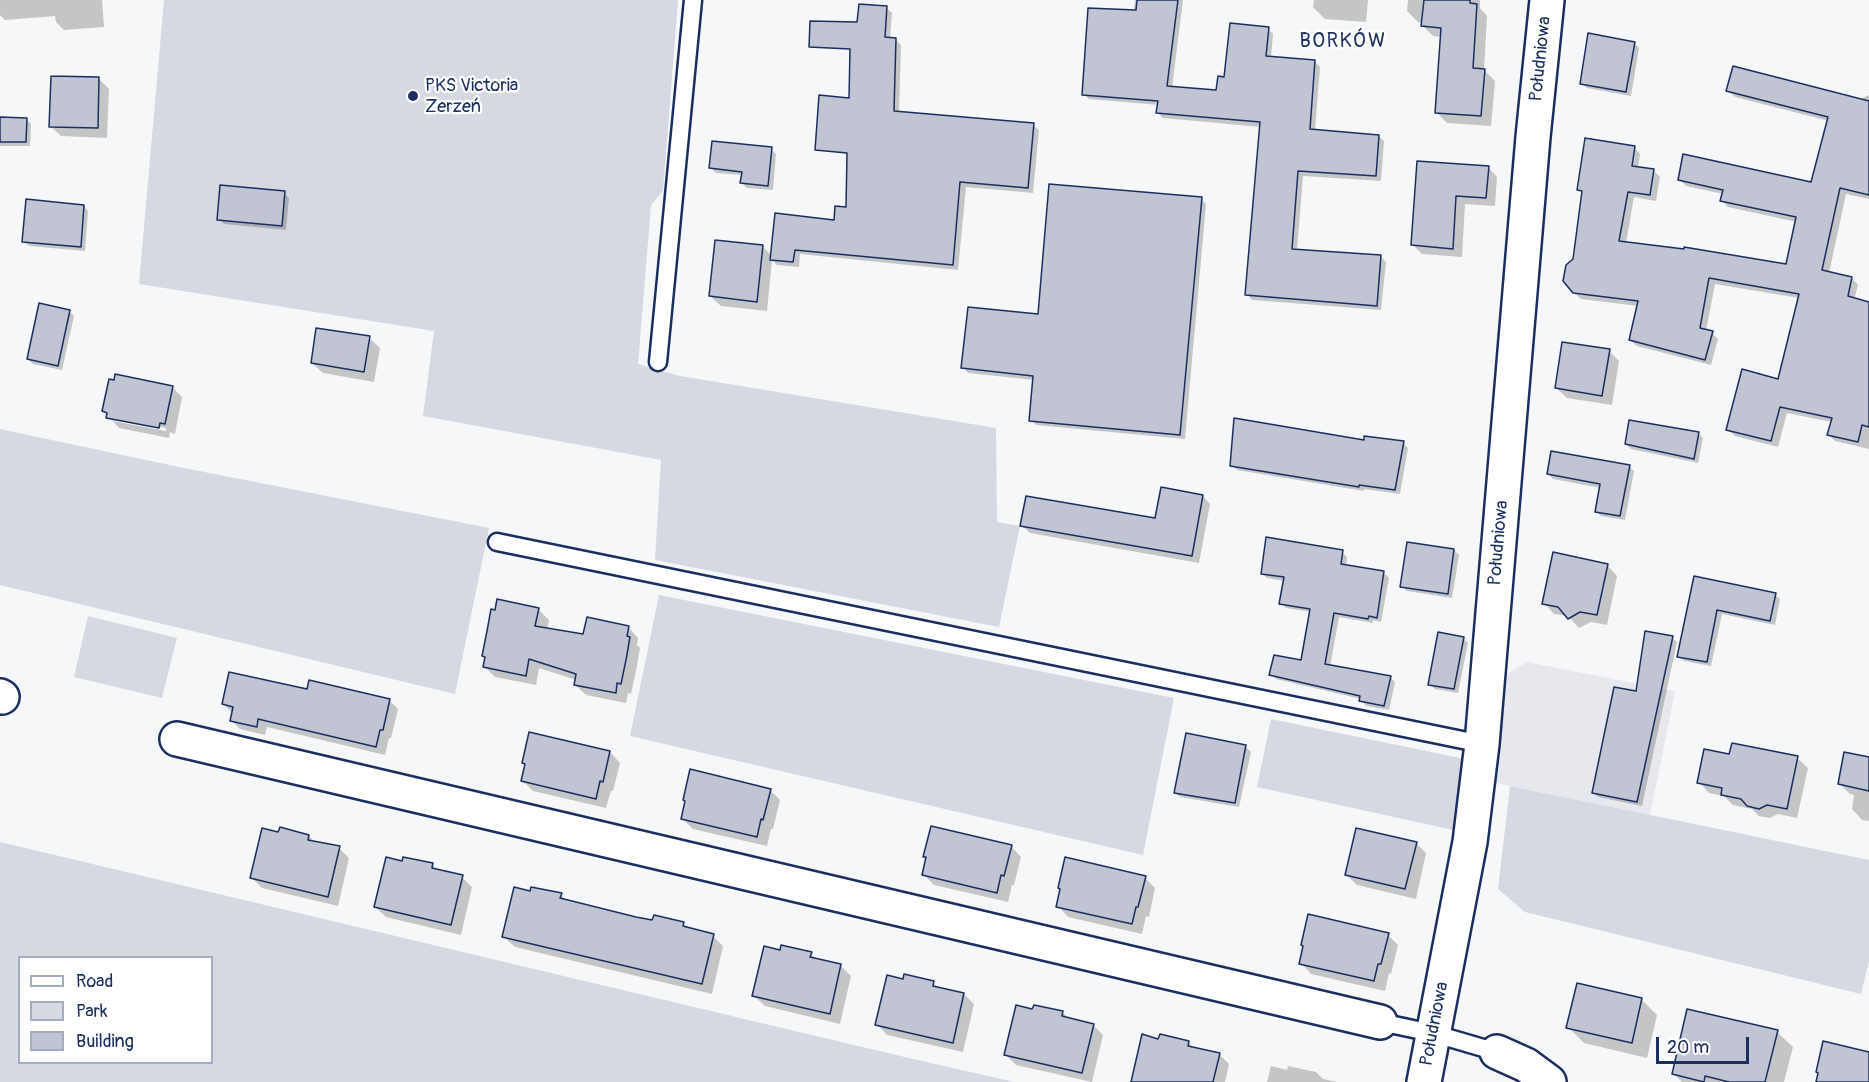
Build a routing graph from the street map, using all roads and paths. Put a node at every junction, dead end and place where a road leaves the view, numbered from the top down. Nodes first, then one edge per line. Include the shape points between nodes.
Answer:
1 (693, 0) edge
2 (1547, 0) edge
3 (658, 362) dead end
4 (497, 542) dead end
5 (177, 740) dead end
6 (1482, 744) junction
7 (1380, 1022) joint
8 (1432, 1034) junction
9 (1497, 1052) joint
10 (1424, 1082) edge
11 (1549, 1082) edge

1 - 3 lane
2 - 6 street, Południowa
4 - 6 lane
5 - 7 street
6 - 8 street, Południowa via 1470,842
7 - 8 lane
8 - 9 lane
8 - 10 street, Południowa
9 - 11 street via 1526,1065

